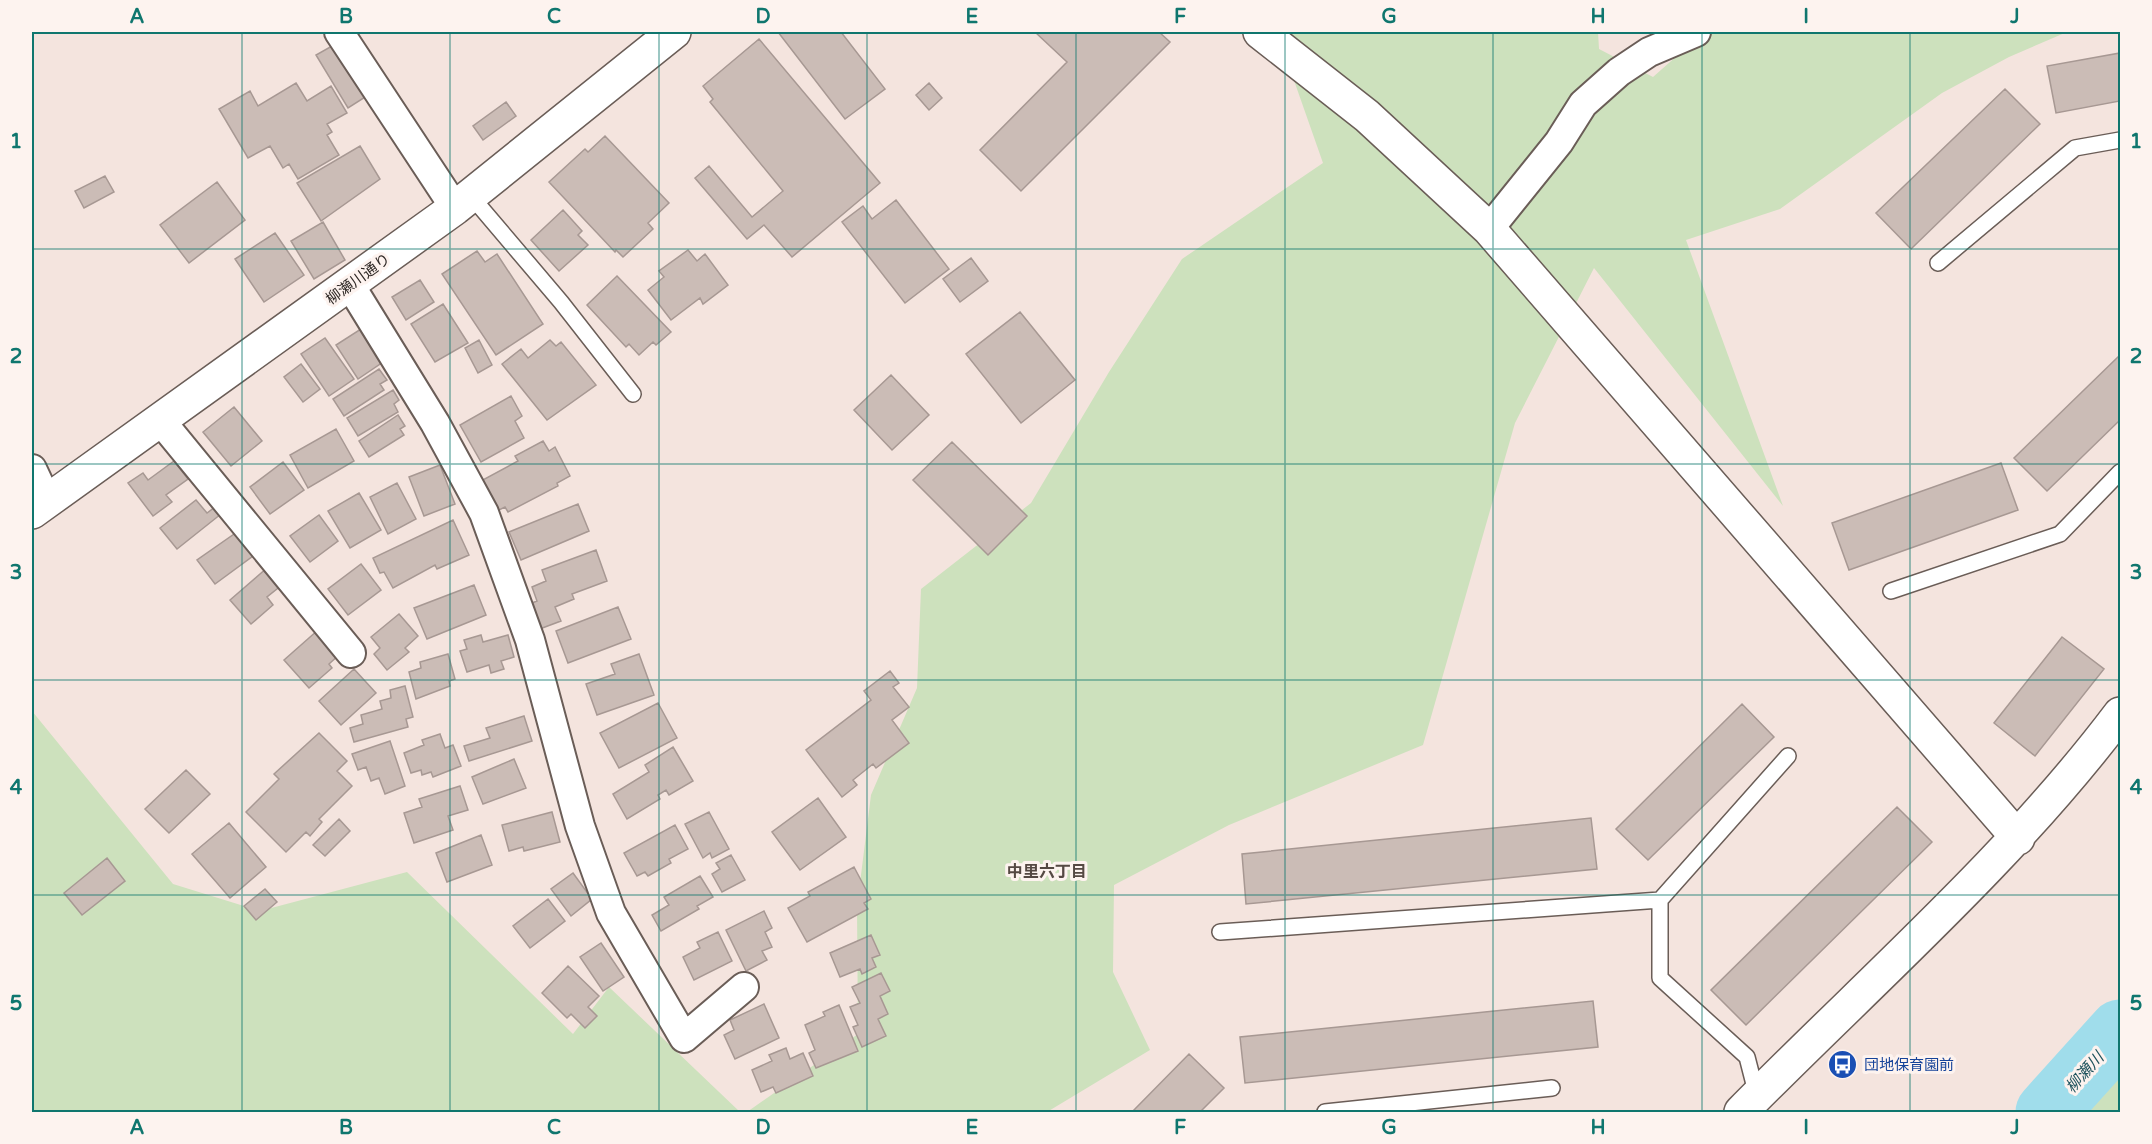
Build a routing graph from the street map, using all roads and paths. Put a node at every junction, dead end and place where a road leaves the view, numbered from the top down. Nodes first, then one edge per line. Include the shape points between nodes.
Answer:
1 (339, 32) edge
2 (674, 32) edge
3 (1260, 32) edge
4 (1696, 32) edge
5 (2121, 140) edge
6 (463, 202) junction
7 (1489, 229) junction
8 (1938, 263) dead end
9 (350, 285) junction
10 (633, 394) dead end
11 (160, 420) junction
12 (32, 469) edge
13 (2121, 472) edge
14 (39, 506) edge
15 (1891, 591) dead end
16 (351, 653) dead end
17 (2121, 714) edge
18 (1788, 756) dead end
19 (2018, 838) junction
20 (1660, 900) junction
21 (1220, 932) dead end
22 (744, 987) dead end
23 (1552, 1088) dead end
24 (1749, 1104) edge
25 (1364, 1110) edge
26 (1325, 1113) edge

1 - 6 street
2 - 6 street, 柳瀬川通り
3 - 7 street via 1367,116
4 - 7 street via 1649,52 1583,104 1559,142
5 - 8 lane via 2075,148
6 - 9 street, 柳瀬川通り
6 - 10 lane via 561,302
7 - 19 street
9 - 11 street, 柳瀬川通り
9 - 22 street via 435,423 484,513 530,640 580,826 610,913 684,1038
11 - 14 street, 柳瀬川通り
11 - 16 street
12 - 14 street
13 - 15 lane via 2060,534
17 - 19 street
18 - 20 lane
19 - 24 street
20 - 21 lane
20 - 24 lane via 1660,978 1747,1057
23 - 25 lane
25 - 26 lane

